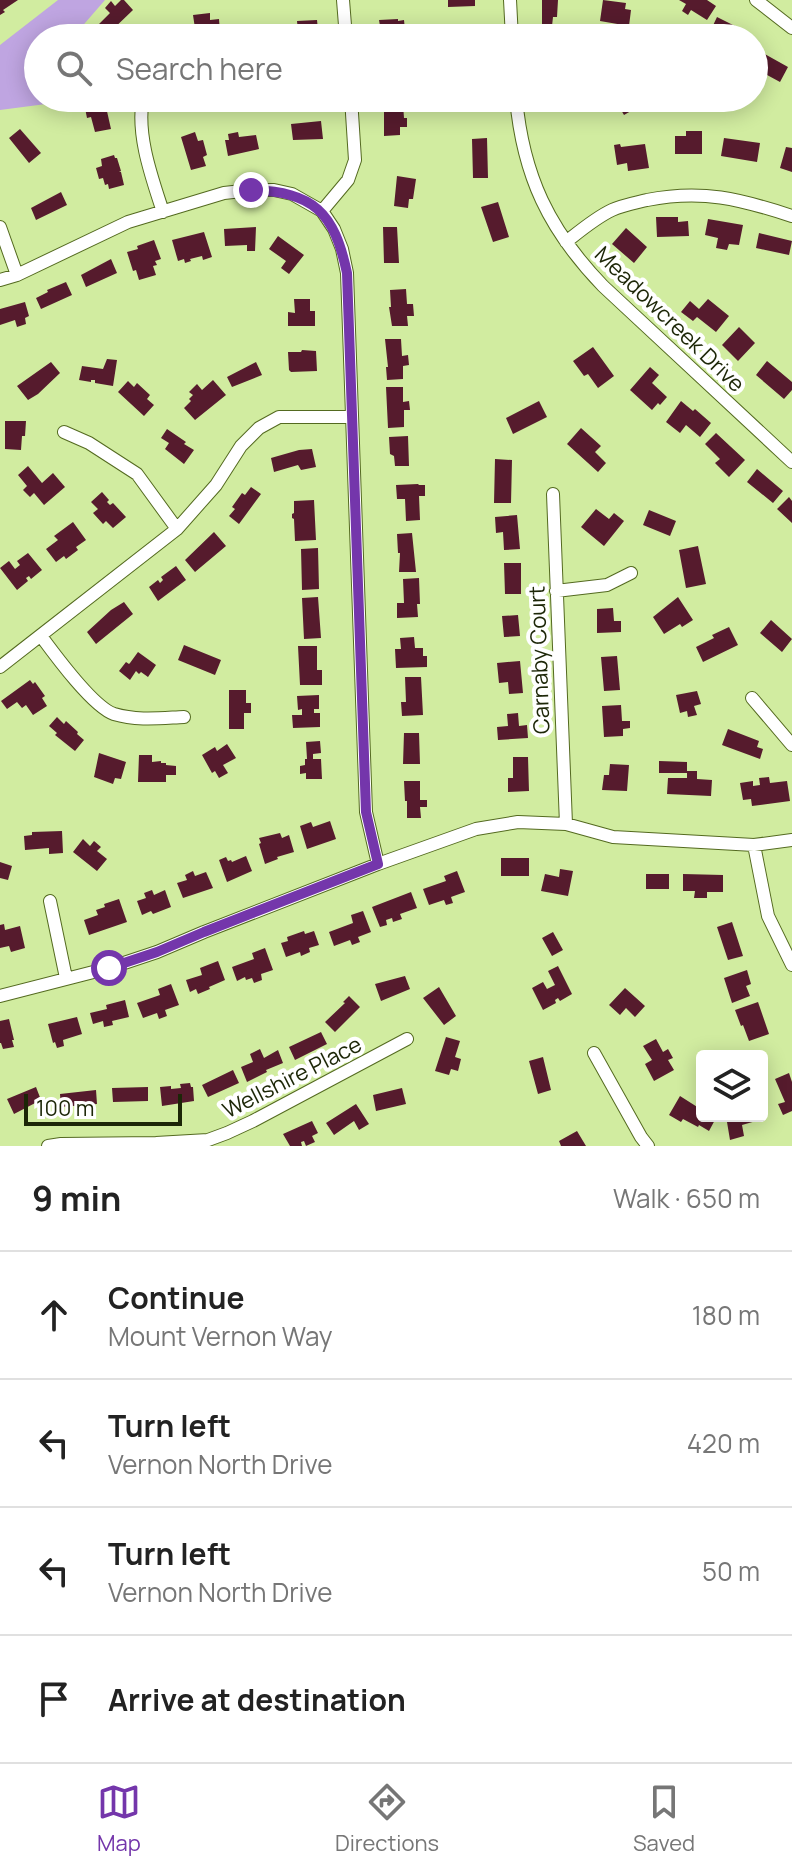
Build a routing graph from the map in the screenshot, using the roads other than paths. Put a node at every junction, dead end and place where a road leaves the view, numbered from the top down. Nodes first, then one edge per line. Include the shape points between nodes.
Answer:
1 (343, 0) edge
2 (510, 0) edge
3 (756, 0) edge
4 (345, 24) edge
5 (511, 24) edge
6 (792, 28) edge
7 (141, 112) edge
8 (352, 112) edge
9 (518, 112) edge
10 (322, 211) junction
11 (163, 212) junction
12 (792, 216) edge
13 (0, 227) edge
14 (566, 242) junction
15 (17, 275) junction
16 (0, 280) edge
17 (351, 417) junction
18 (64, 432) dead end
19 (792, 462) edge
20 (553, 494) dead end
21 (177, 529) junction
22 (631, 573) dead end
23 (556, 591) junction
24 (41, 636) junction
25 (0, 667) edge
26 (752, 698) dead end
27 (184, 717) dead end
28 (792, 745) edge
29 (566, 824) junction
30 (792, 840) edge
31 (754, 845) junction
32 (378, 864) junction
33 (50, 901) dead end
34 (792, 965) edge
35 (66, 978) junction
36 (0, 996) edge
37 (407, 1039) dead end
38 (594, 1053) dead end
39 (156, 1144) edge
40 (48, 1146) edge
41 (648, 1146) edge

1 - 4 street
2 - 5 street
3 - 6 street
7 - 11 street via 145,153
8 - 10 street via 355,160 348,180
9 - 14 street, Meadowcreek Drive via 527,165
10 - 11 street via 292,194 251,190
10 - 17 street via 334,229 347,273
11 - 15 street via 128,222
12 - 14 street via 720,196 689,194 612,210
13 - 15 street
14 - 19 street, Meadowcreek Drive via 603,286
15 - 16 street
17 - 21 street via 279,417 259,428
17 - 32 street via 366,812
18 - 21 street via 137,474
20 - 23 street, Carnaby Court
21 - 24 street
22 - 23 street via 607,585
23 - 29 street, Carnaby Court
24 - 25 street
24 - 27 street via 87,693 111,713 138,719
26 - 28 street
29 - 31 street via 613,837
29 - 32 street via 518,822 476,829
30 - 31 street
31 - 34 street via 768,916
32 - 35 street via 157,952
33 - 35 street
35 - 36 street
37 - 39 street, Wellshire Place via 227,1133 208,1140
38 - 41 street
39 - 40 street, Wellshire Place

